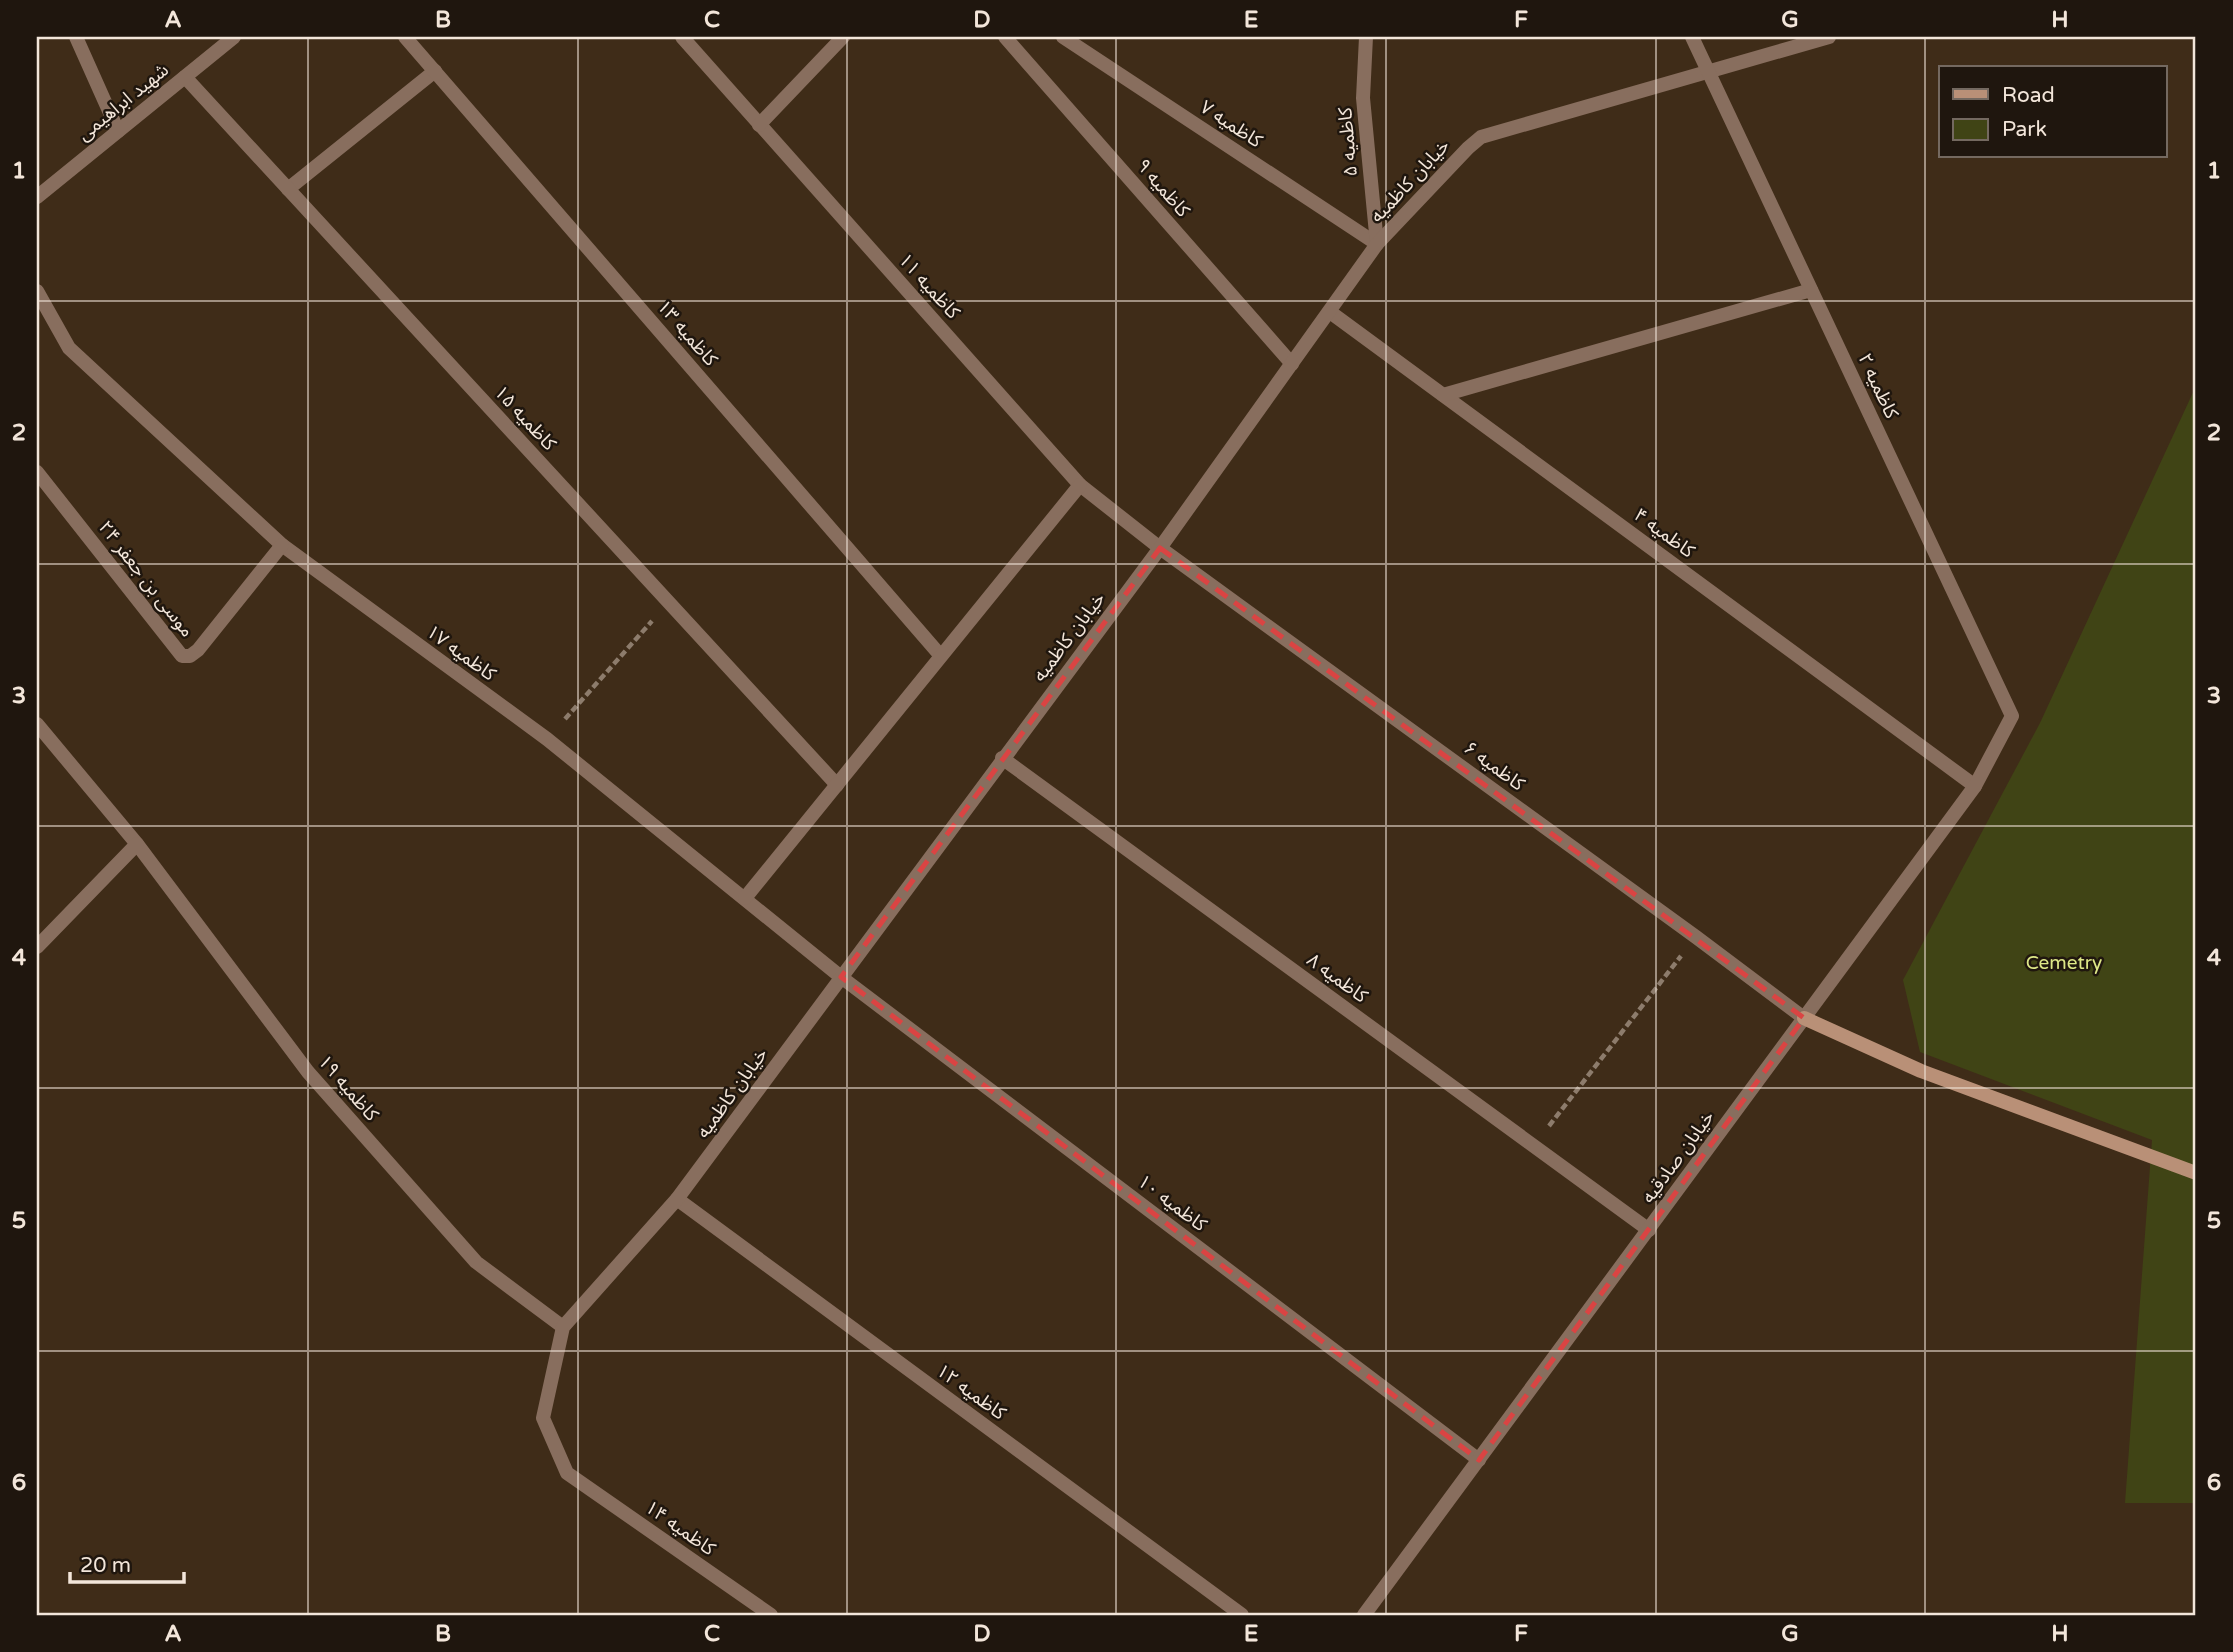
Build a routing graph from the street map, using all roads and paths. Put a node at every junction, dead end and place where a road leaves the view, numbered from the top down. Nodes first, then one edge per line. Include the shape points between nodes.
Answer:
1 (76, 37) edge
2 (234, 37) edge
3 (405, 37) edge
4 (682, 37) edge
5 (843, 37) edge
6 (1005, 37) edge
7 (1063, 37) edge
8 (1366, 37) edge
9 (1692, 37) edge
10 (1829, 37) edge
11 (435, 71) junction
12 (1708, 72) junction
13 (184, 77) junction
14 (759, 125) junction
15 (118, 131) junction
16 (288, 189) junction
17 (37, 197) edge
18 (1377, 244) junction
19 (1811, 290) junction
20 (37, 291) edge
21 (1330, 312) junction
22 (1292, 364) junction
23 (1443, 395) junction
24 (37, 472) edge
25 (1080, 485) junction
26 (282, 545) junction
27 (1160, 548) junction
28 (669, 602) junction
29 (940, 655) junction
30 (2012, 716) joint
31 (37, 724) edge
32 (547, 739) junction
33 (1002, 758) junction
34 (837, 785) junction
35 (1975, 786) junction
36 (137, 844) junction
37 (745, 898) junction
38 (1696, 937) junction
39 (37, 947) edge
40 (841, 977) junction
41 (1804, 1018) junction
42 (1533, 1146) junction
43 (2196, 1173) edge
44 (677, 1199) junction
45 (1649, 1230) junction
46 (563, 1326) junction
47 (1479, 1460) junction
48 (567, 1473) joint
49 (771, 1615) edge
50 (1242, 1615) edge
51 (1364, 1615) edge

1 - 15 street
2 - 13 street, شهید ابراهیمی
3 - 11 street, کاظمیه ۱۳
4 - 14 street, کاظمیه ۱۱
5 - 14 street
6 - 22 street, کاظمیه ۹
7 - 18 street, کاظمیه ۷
8 - 18 street, کاظمیه ۵ via 1363,98
9 - 12 street, کاظمیه ۲
10 - 12 street, خیابان کاظمیه
11 - 16 street
11 - 29 street, کاظمیه ۱۳
12 - 18 street, خیابان کاظمیه via 1481,137
12 - 19 street, کاظمیه ۲
13 - 15 street, شهید ابراهیمی
13 - 16 street, کاظمیه ۱۵
14 - 25 street, کاظمیه ۱۱
15 - 17 street, شهید ابراهیمی
16 - 28 street, کاظمیه ۱۵
18 - 21 street, خیابان کاظمیه
19 - 23 street
19 - 30 street, کاظمیه ۲
20 - 26 street, کاظمیه ۱۷ via 69,348
21 - 22 street, خیابان کاظمیه
21 - 23 street, کاظمیه ۴
22 - 27 street, خیابان کاظمیه
23 - 35 street, کاظمیه ۴
24 - 26 street, موسی بن جعفر ۲۴ via 182,656 198,650
25 - 27 street, کاظمیه ۱۱
25 - 29 street
26 - 32 street, کاظمیه ۱۷
27 - 33 street, خیابان کاظمیه
27 - 38 street, کاظمیه ۶
28 - 32 path
28 - 34 street, کاظمیه ۱۵
29 - 34 street
30 - 35 street, خیابان صادقیه
31 - 36 street, کاظمیه ۱۹
32 - 37 street, کاظمیه ۱۷
33 - 40 street, خیابان کاظمیه
33 - 42 street, کاظمیه ۸
34 - 37 street
35 - 41 street, خیابان صادقیه
36 - 39 street
36 - 46 street, کاظمیه ۱۹ via 307,1072 476,1262
37 - 40 street, کاظمیه ۱۷
38 - 41 street, کاظمیه ۶
38 - 42 path
40 - 44 street, خیابان کاظمیه
40 - 47 street, کاظمیه ۱۰
41 - 43 main road via 1921,1071
41 - 45 street, خیابان صادقیه
42 - 45 street, کاظمیه ۸
44 - 46 street, خیابان کاظمیه
44 - 50 street, کاظمیه ۱۲
45 - 47 street, خیابان صادقیه
46 - 48 street, خیابان کاظمیه via 543,1418
47 - 51 street, خیابان صادقیه
48 - 49 street, کاظمیه ۱۴

